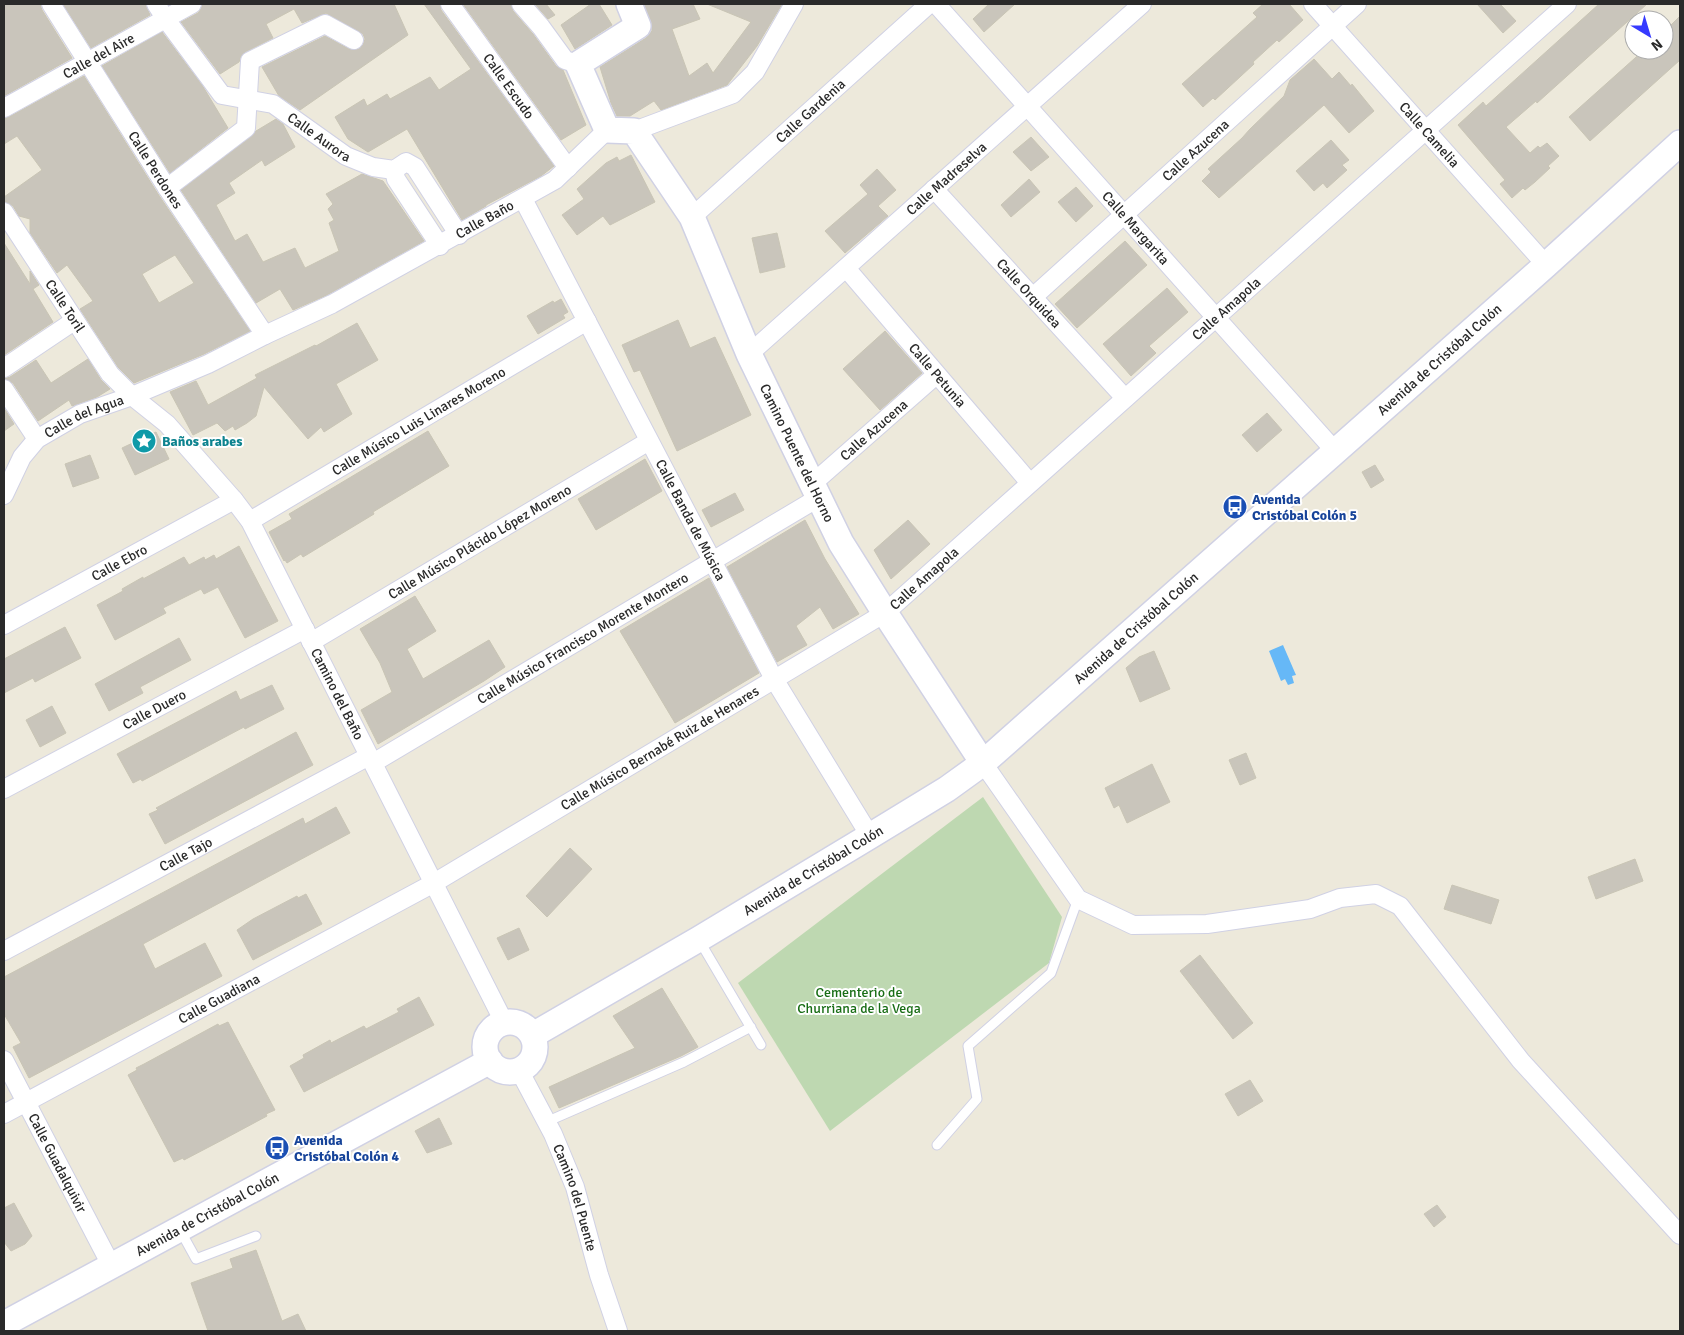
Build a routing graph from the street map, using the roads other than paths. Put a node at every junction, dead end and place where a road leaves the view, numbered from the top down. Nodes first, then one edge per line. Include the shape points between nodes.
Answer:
1 (51, 4) edge
2 (192, 4) edge
3 (450, 4) edge
4 (521, 4) edge
5 (629, 4) edge
6 (794, 4) edge
7 (929, 4) edge
8 (936, 4) edge
9 (1142, 4) edge
10 (1313, 4) edge
11 (1357, 4) edge
12 (1568, 4) edge
13 (161, 11) edge
14 (1333, 26) junction
15 (354, 40) dead end
16 (87, 62) junction
17 (578, 64) junction
18 (249, 100) junction
19 (1027, 106) junction
20 (4, 108) edge
21 (607, 130) junction
22 (1426, 130) junction
23 (634, 131) junction
24 (1680, 143) edge
25 (568, 168) junction
26 (394, 170) junction
27 (167, 188) junction
28 (934, 189) junction
29 (523, 199) junction
30 (4, 212) edge
31 (1124, 214) junction
32 (692, 217) junction
33 (459, 235) junction
34 (440, 246) junction
35 (1546, 265) junction
36 (846, 268) junction
37 (1032, 297) junction
38 (1216, 317) junction
39 (74, 321) junction
40 (587, 321) junction
41 (265, 335) junction
42 (749, 354) junction
43 (4, 368) edge
44 (936, 375) junction
45 (4, 389) edge
46 (132, 396) junction
47 (1125, 398) junction
48 (37, 439) junction
49 (649, 441) junction
50 (1335, 451) junction
51 (1030, 483) junction
52 (815, 491) junction
53 (4, 496) edge
54 (234, 500) junction
55 (250, 521) junction
56 (711, 561) junction
57 (885, 613) junction
58 (4, 625) edge
59 (308, 636) junction
60 (774, 679) junction
61 (371, 760) junction
62 (983, 763) junction
63 (4, 789) edge
64 (870, 836) junction
65 (434, 883) junction
66 (1078, 899) junction
67 (698, 939) junction
68 (4, 951) edge
69 (504, 1022) junction
70 (751, 1027) junction
71 (533, 1035) junction
72 (761, 1045) dead end
73 (4, 1060) edge
74 (490, 1060) junction
75 (519, 1070) junction
76 (26, 1102) junction
77 (4, 1114) edge
78 (546, 1122) junction
79 (937, 1145) dead end
80 (179, 1228) junction
81 (256, 1236) dead end
82 (1680, 1236) edge
83 (111, 1265) junction
84 (4, 1324) edge
85 (618, 1331) edge

1 - 16 street, Calle Perdones
2 - 13 street, Calle del Aire
3 - 25 street, Calle Escudo
4 - 17 street via 565,60
5 - 17 main road via 638,26
6 - 23 street via 755,72 733,94
7 - 32 street, Calle Gardenia
8 - 19 street, Calle Margarita
9 - 19 street, Calle Madreselva
10 - 14 street, Calle Camelia
11 - 14 street, Calle Azucena
12 - 22 street, Calle Amapola
13 - 16 street, Calle del Aire
13 - 18 street, Calle Aurora via 222,95
14 - 22 street, Calle Camelia
14 - 31 street, Calle Azucena
15 - 18 street via 325,24 250,61
16 - 20 street, Calle del Aire
16 - 27 street, Calle Perdones
17 - 21 main road
18 - 26 street, Calle Aurora via 273,104 346,156 373,167
18 - 27 street via 246,128
19 - 28 street, Calle Madreselva
19 - 31 street, Calle Margarita
21 - 23 main road
21 - 25 street, Calle Baño
22 - 35 street, Calle Camelia
22 - 38 street, Calle Amapola
23 - 32 main road, Camino Puente del Horno
24 - 35 main road, Avenida de Cristóbal Colón
25 - 29 street, Calle Baño via 555,180
26 - 33 street, Calle Aurora via 406,162 415,167
26 - 34 street via 396,179
27 - 41 street, Calle Perdones
28 - 36 street, Calle Madreselva
28 - 37 street, Calle Orquidea
29 - 33 street, Calle Baño
29 - 40 street, Calle Banda de Música
30 - 39 street, Calle Toril
31 - 37 street, Calle Azucena
31 - 38 street, Calle Margarita
32 - 42 main road, Camino Puente del Horno
33 - 34 street, Calle Baño
34 - 41 street, Calle Baño via 332,304
35 - 50 main road, Avenida de Cristóbal Colón
36 - 42 street, Calle Madreselva
36 - 44 street, Calle Petunia
37 - 47 street, Calle Orquidea
38 - 47 street, Calle Amapola
38 - 50 street, Calle Margarita
39 - 43 street
39 - 46 street, Calle Toril via 110,374
40 - 49 street, Calle Banda de Música
40 - 55 street, Calle Músico Luis Linares Moreno
41 - 46 street, Calle Baño via 208,364
42 - 52 main road, Camino Puente del Horno
44 - 51 street, Calle Petunia
44 - 52 street, Calle Azucena
45 - 48 street, Calle del Agua
46 - 48 street, Calle del Agua via 80,414
46 - 54 street, Camino del Baño via 167,424
47 - 51 street, Calle Amapola
48 - 53 street, Calle del Agua via 22,457
49 - 56 street, Calle Banda de Música
49 - 59 street, Calle Músico Plácido López Moreno
50 - 62 main road, Avenida de Cristóbal Colón
51 - 57 street, Calle Amapola
52 - 56 street, Calle Músico Francisco Morente Montero
52 - 57 main road, Camino Puente del Horno via 841,544
54 - 55 street, Camino del Baño
54 - 58 street, Calle Ebro
55 - 59 street, Camino del Baño
56 - 60 street, Calle Banda de Música
56 - 61 street, Calle Músico Francisco Morente Montero
57 - 60 street, Calle Músico Bernabé Ruiz de Henares
57 - 62 main road, Camino Puente del Horno
59 - 61 street, Camino del Baño
59 - 63 street, Calle Duero
60 - 64 street, Calle Banda de Música
60 - 65 street, Calle Músico Bernabé Ruiz de Henares
61 - 65 street, Camino del Baño
61 - 68 street, Calle Tajo
62 - 64 main road, Avenida de Cristóbal Colón
62 - 66 street
64 - 67 main road, Avenida de Cristóbal Colón
65 - 69 street, Camino del Baño
65 - 76 street, Calle Guadiana
66 - 79 lane via 1051,973 968,1046 977,1099
66 - 82 street via 1132,925 1206,924 1310,909 1340,898 1376,894 1400,906 1520,1061
67 - 70 lane
67 - 71 main road, Avenida de Cristóbal Colón
69 - 71 main road via 521,1024
69 - 74 main road via 487,1037 486,1053
70 - 72 lane
70 - 78 lane via 684,1062
71 - 75 main road via 535,1052 526,1066
73 - 76 street, Calle Guadalquivir
74 - 75 main road via 503,1070
74 - 80 main road, Avenida de Cristóbal Colón
75 - 78 street, Camino del Puente
76 - 77 street, Calle Guadiana
76 - 83 street, Calle Guadalquivir
78 - 85 street, Camino del Puente via 575,1187
80 - 81 lane via 196,1259
80 - 83 main road, Avenida de Cristóbal Colón
83 - 84 main road, Avenida de Cristóbal Colón

